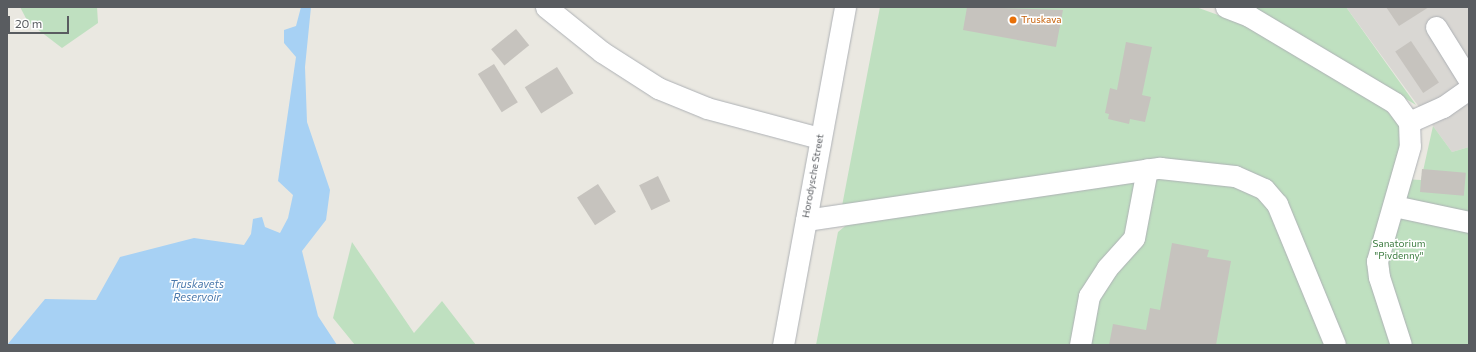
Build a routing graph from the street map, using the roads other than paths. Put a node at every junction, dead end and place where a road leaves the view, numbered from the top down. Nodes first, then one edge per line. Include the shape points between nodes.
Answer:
1 (546, 7) edge
2 (845, 7) edge
3 (1226, 7) edge
4 (1436, 27) dead end
5 (1469, 80) edge
6 (1469, 89) edge
7 (1409, 122) junction
8 (820, 138) junction
9 (1147, 169) junction
10 (1394, 206) junction
11 (806, 220) junction
12 (1469, 222) edge
13 (783, 345) edge
14 (1080, 345) edge
15 (1335, 345) edge
16 (1402, 345) edge

1 - 8 street via 602,52 658,88 707,108
2 - 8 street, Horodysche Street
3 - 7 street via 1249,16 1387,98
4 - 5 street
6 - 7 street via 1443,107
7 - 10 street via 1410,146
8 - 11 street, Horodysche Street
9 - 11 street
9 - 14 street via 1134,238 1107,268 1089,296
9 - 15 street via 1235,176 1264,189 1277,204 1286,222
10 - 12 street
10 - 16 street via 1377,270
11 - 13 street, Horodysche Street

